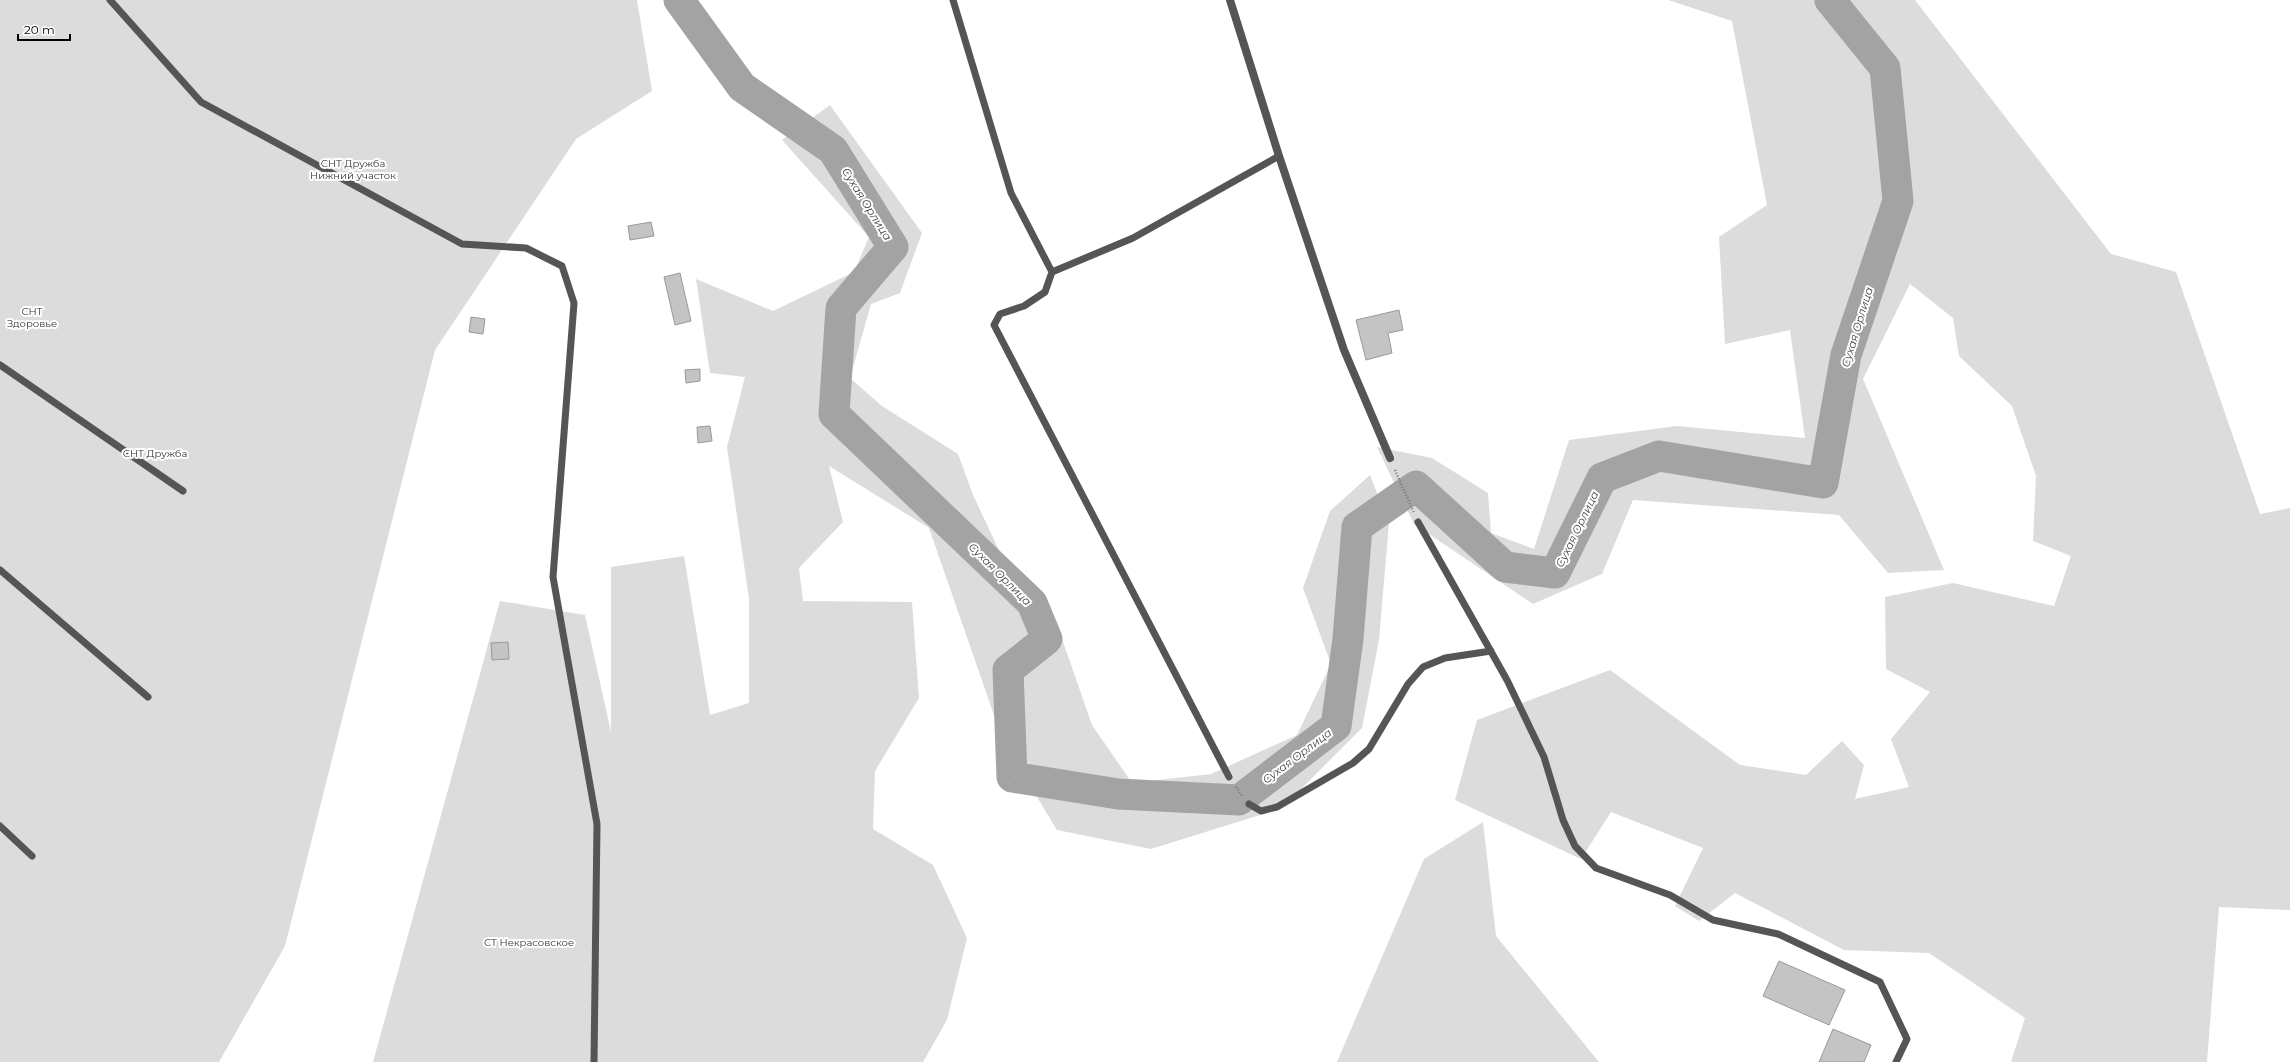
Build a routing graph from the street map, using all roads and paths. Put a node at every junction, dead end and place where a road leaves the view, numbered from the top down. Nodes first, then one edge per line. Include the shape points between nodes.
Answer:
1 (110, 0) edge
2 (953, 0) edge
3 (1230, 0) edge
4 (1279, 156) junction
5 (1052, 272) junction
6 (0, 365) edge
7 (1390, 458) joint
8 (183, 491) dead end
9 (1418, 522) joint
10 (0, 570) edge
11 (1491, 651) junction
12 (148, 697) dead end
13 (1229, 777) joint
14 (1249, 804) joint
15 (0, 826) edge
16 (32, 856) dead end
17 (594, 1062) edge
18 (1896, 1062) edge

1 - 17 lane via 201,102 462,244 526,248 562,266 574,303 553,577 597,824
2 - 5 lane via 1011,193
3 - 4 street
4 - 5 lane via 1133,238
4 - 7 street via 1344,350
5 - 13 lane via 1045,292 1024,306 1000,314 994,325
6 - 8 lane
7 - 9 path
9 - 11 lane
10 - 12 lane
11 - 14 lane via 1445,658 1423,667 1408,684 1369,749 1353,763 1277,807 1261,811
11 - 18 lane via 1544,757 1563,820 1575,846 1596,868 1670,895 1713,920 1778,934 1880,982 1907,1039
13 - 14 path
15 - 16 lane

